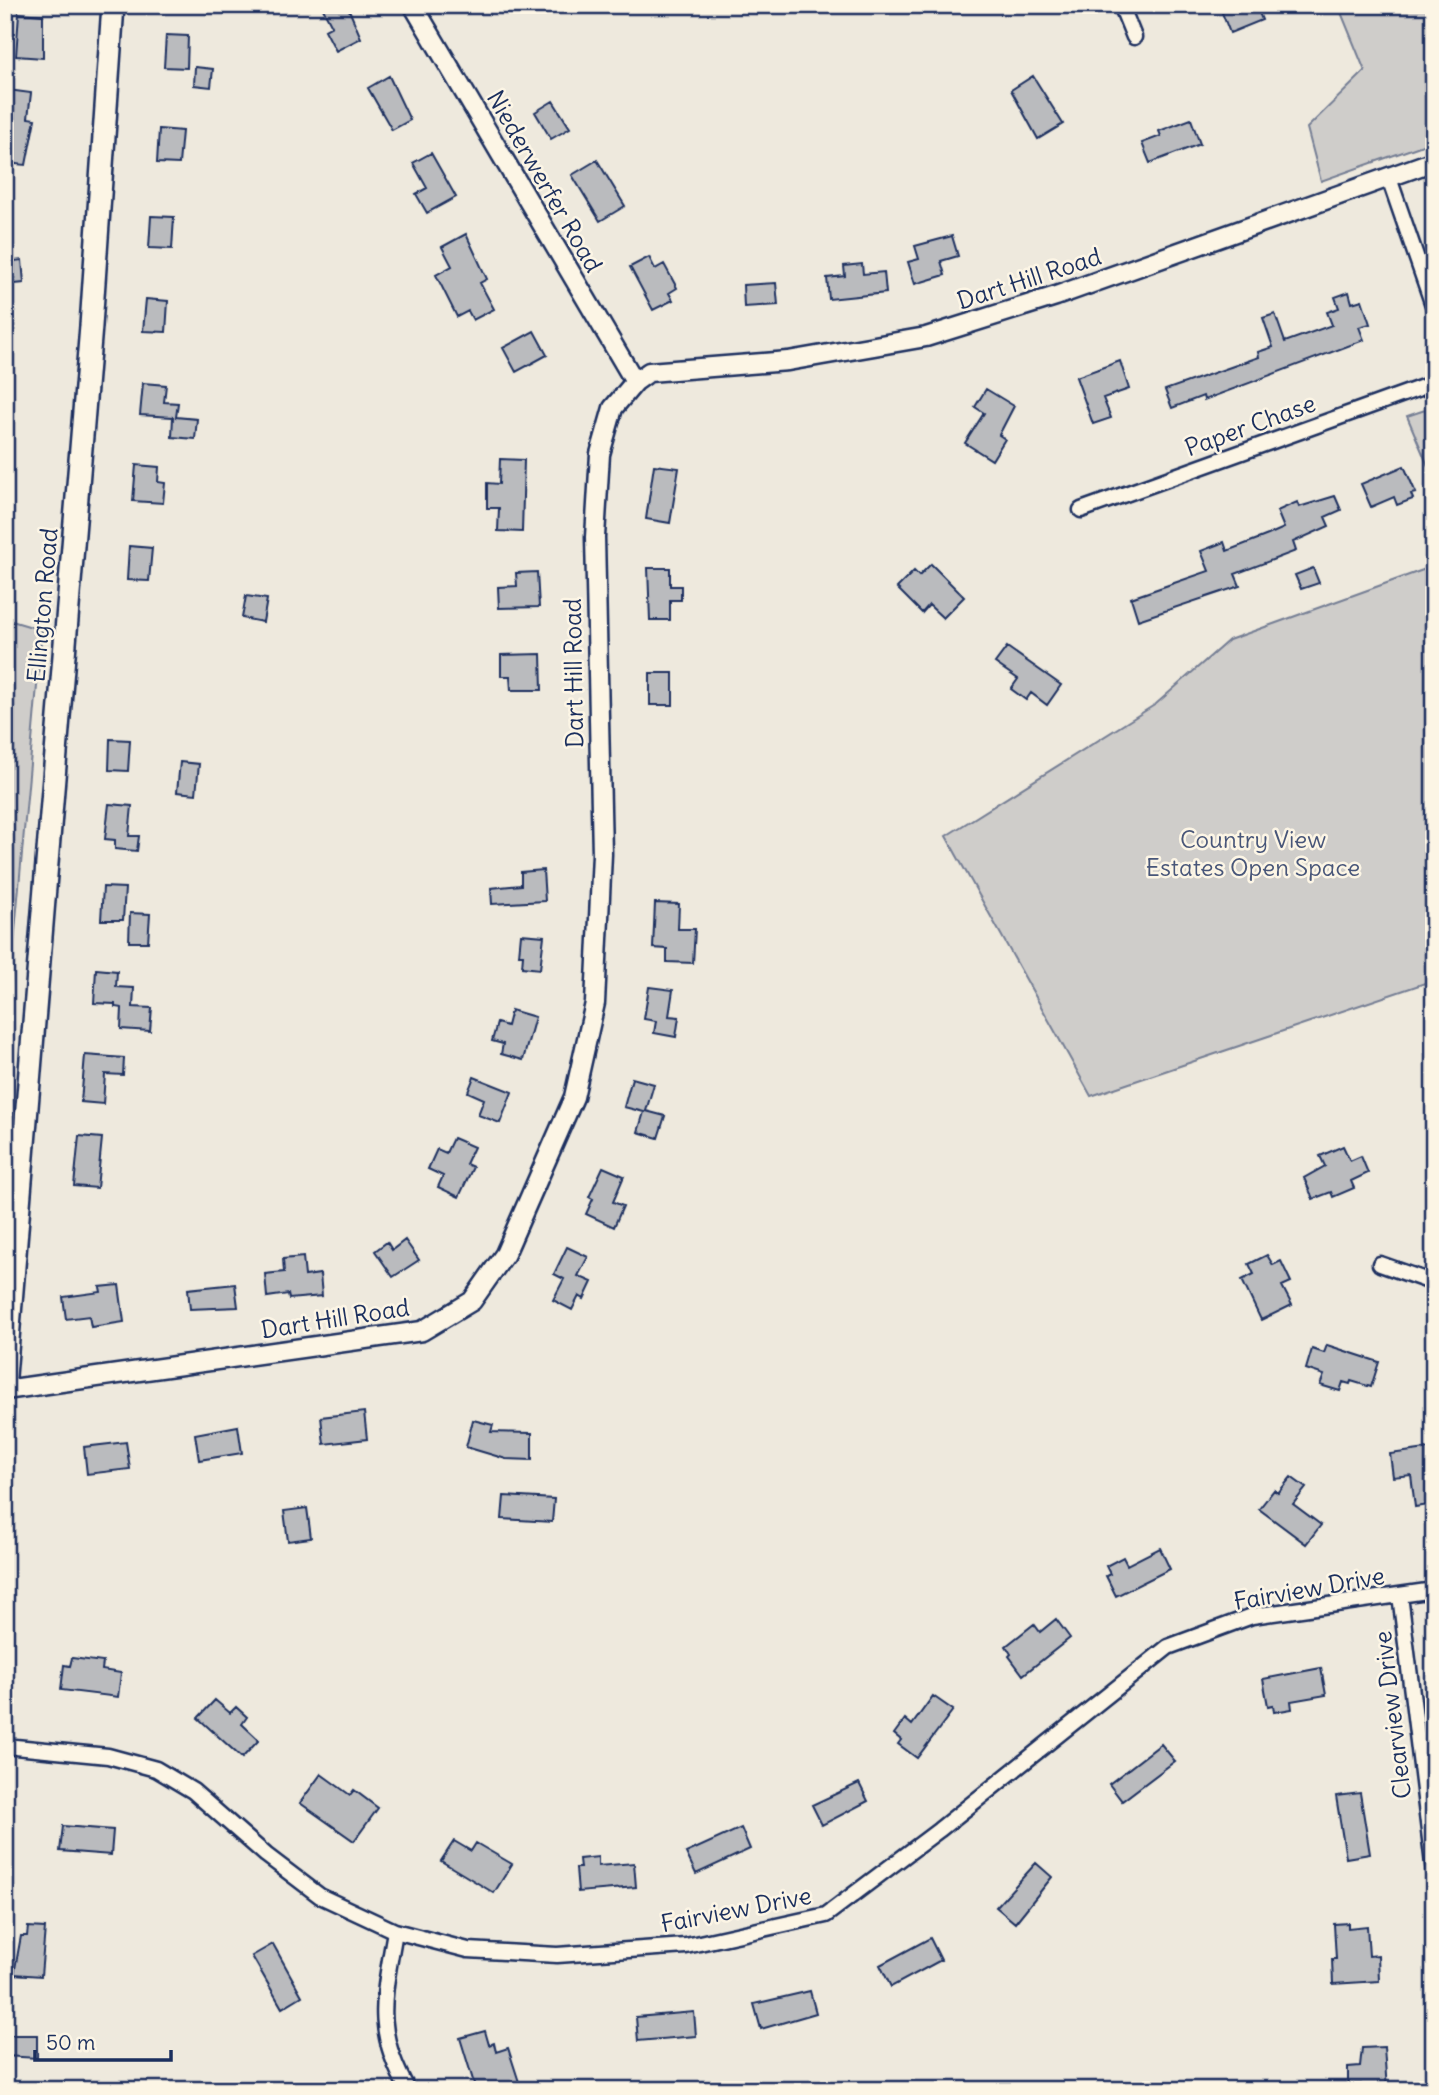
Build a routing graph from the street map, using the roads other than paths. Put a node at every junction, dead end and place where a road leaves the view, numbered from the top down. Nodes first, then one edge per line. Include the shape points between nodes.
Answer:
1 (113, 5) edge
2 (413, 5) edge
3 (1121, 5) edge
4 (1134, 37) dead end
5 (1434, 161) edge
6 (1389, 178) junction
7 (1434, 308) edge
8 (635, 382) junction
9 (1434, 383) edge
10 (1082, 510) dead end
11 (1380, 1264) dead end
12 (1434, 1283) edge
13 (5, 1376) edge
14 (5, 1390) edge
15 (1434, 1590) edge
16 (1400, 1595) junction
17 (5, 1746) edge
18 (1434, 1872) edge
19 (395, 1931) junction
20 (408, 2090) edge

1 - 13 main road, Ellington Road
2 - 8 street, Niederwerfer Road
3 - 4 street
5 - 6 street, Dart Hill Road
6 - 7 street
6 - 8 street, Dart Hill Road via 926,337 788,361 649,372
8 - 14 street, Dart Hill Road via 613,408 600,454 594,537 602,854 595,1003 573,1097 505,1254 472,1301 422,1331
9 - 10 street, Paper Chase
11 - 12 street
15 - 16 street, Fairview Drive
16 - 18 street, Clearview Drive
16 - 19 street, Fairview Drive via 1252,1616 1168,1647 826,1914 686,1946 557,1955 468,1950
17 - 19 street, Fairview Drive via 108,1756 156,1769 193,1791 320,1896
19 - 20 street via 382,2006 390,2059

